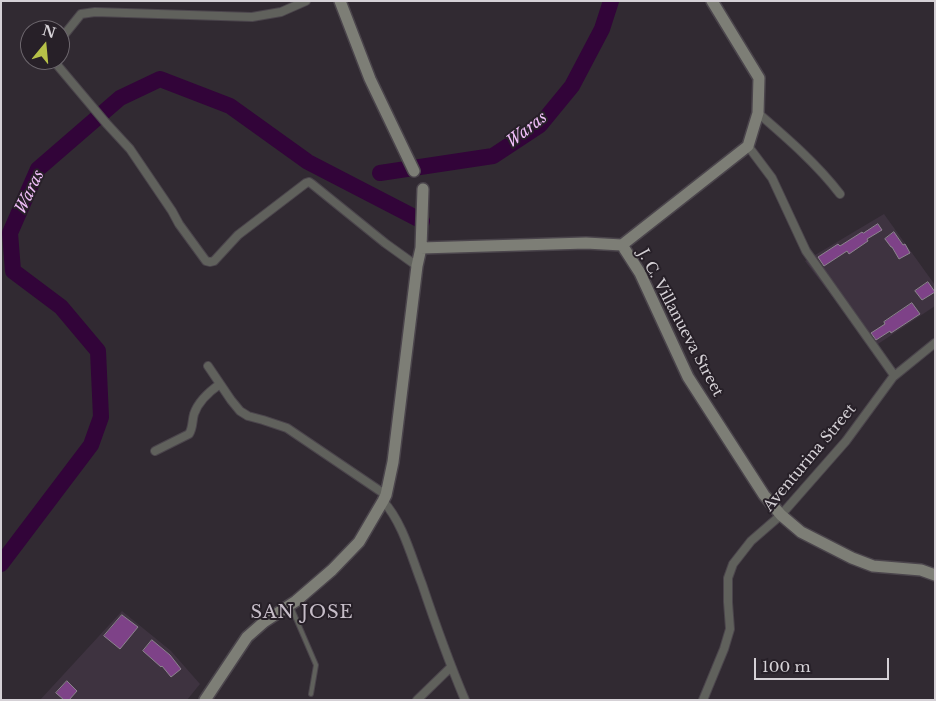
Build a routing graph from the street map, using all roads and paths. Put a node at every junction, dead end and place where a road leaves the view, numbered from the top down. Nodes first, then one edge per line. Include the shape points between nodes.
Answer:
1 (306, 1) edge
2 (340, 1) edge
3 (712, 1) edge
4 (70, 28) edge
5 (62, 70) edge
6 (758, 113) junction
7 (748, 146) junction
8 (414, 171) dead end
9 (423, 189) dead end
10 (840, 194) dead end
11 (622, 245) junction
12 (421, 248) junction
13 (417, 266) junction
14 (935, 343) edge
15 (208, 366) dead end
16 (894, 376) junction
17 (220, 384) junction
18 (155, 451) dead end
19 (384, 498) junction
20 (782, 515) junction
21 (935, 575) edge
22 (290, 605) junction
23 (451, 667) junction
24 (311, 694) dead end
25 (205, 700) edge
26 (417, 700) edge
27 (465, 700) edge
28 (703, 700) edge

1 - 4 street via 281,12 252,17 95,12 81,14
2 - 8 street via 370,79
3 - 6 street via 759,78
5 - 13 street via 130,149 206,260 214,261 238,236 309,182
6 - 7 street
6 - 10 street via 782,133
7 - 11 street, J. C. Villanueva Street
7 - 16 street via 772,178 806,251
9 - 12 street
11 - 12 street via 586,243
11 - 20 street, J. C. Villanueva Street via 640,273 688,377 764,495
12 - 13 street
13 - 19 street via 394,462
14 - 16 street, Aventurina Street
15 - 17 street
16 - 20 street, Aventurina Street via 846,441
17 - 18 street via 208,392 194,413 189,434
17 - 19 street via 240,411 287,428
19 - 22 street via 359,542 313,588
19 - 23 street via 408,547
20 - 21 street, J. C. Villanueva Street via 801,532 852,558 873,566 921,570
20 - 28 street, Aventurina Street via 751,541 733,564 728,578 730,629
22 - 24 lane via 316,665
22 - 25 street via 247,637
23 - 26 street
23 - 27 street

